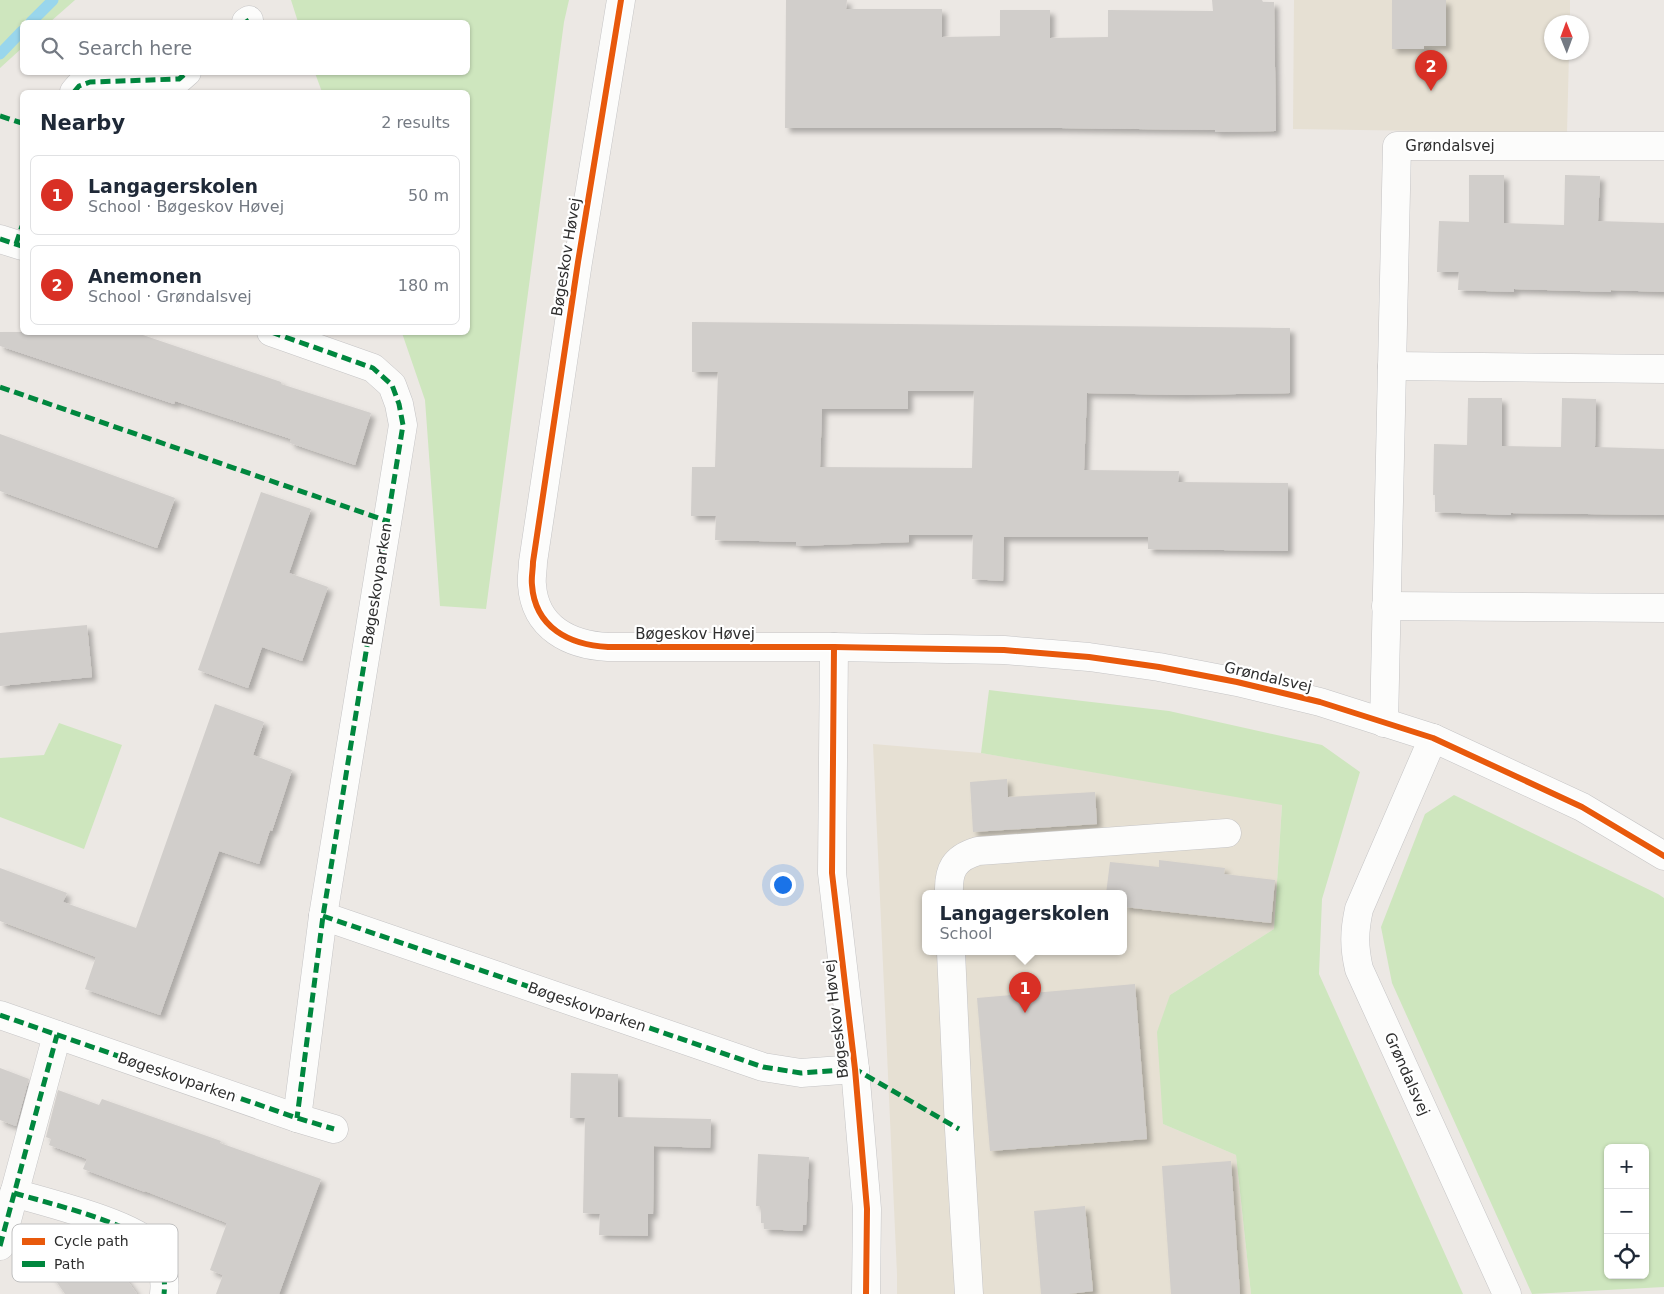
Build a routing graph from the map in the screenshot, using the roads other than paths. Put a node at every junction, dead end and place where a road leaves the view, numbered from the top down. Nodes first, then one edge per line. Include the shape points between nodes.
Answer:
1 (621, 0) edge
2 (184, 75) edge
3 (76, 90) edge
4 (1664, 146) edge
5 (280, 335) edge
6 (1392, 366) junction
7 (1664, 369) edge
8 (1386, 606) junction
9 (1664, 608) edge
10 (834, 647) junction
11 (1384, 722) junction
12 (1433, 738) junction
13 (1227, 833) dead end
14 (1664, 856) edge
15 (949, 890) edge
16 (323, 916) junction
17 (951, 955) edge
18 (0, 1015) edge
19 (57, 1035) junction
20 (855, 1069) junction
21 (297, 1118) junction
22 (334, 1129) dead end
23 (14, 1193) junction
24 (117, 1224) edge
25 (0, 1246) edge
26 (866, 1294) edge
27 (969, 1294) edge
28 (1507, 1294) edge

1 - 10 street, Bøgeskov Høvej via 535,552 532,584 535,603 545,622 561,635 590,646
2 - 3 street via 179,79 90,82
4 - 6 street, Grøndalsvej via 1397,146
5 - 16 street, Bøgeskovparken via 373,368 392,385 400,404 403,424
6 - 7 street
6 - 8 street, Grøndalsvej
8 - 9 street
8 - 11 street, Grøndalsvej
10 - 11 street, Grøndalsvej via 1004,650 1089,657 1237,682
10 - 20 street, Bøgeskov Høvej via 832,873
11 - 12 street, Grøndalsvej
12 - 14 street, Grøndalsvej via 1582,807
12 - 28 street, Grøndalsvej via 1359,909 1355,949 1359,969
13 - 15 street via 978,851 956,862 949,878
16 - 20 street, Bøgeskovparken via 763,1067 801,1073
16 - 21 street, Bøgeskovparken
17 - 27 street
18 - 19 street, Bøgeskovparken
19 - 21 street, Bøgeskovparken
19 - 23 street
20 - 26 street, Bøgeskov Høvej via 867,1209
21 - 22 street, Bøgeskovparken
23 - 24 street
23 - 25 street

